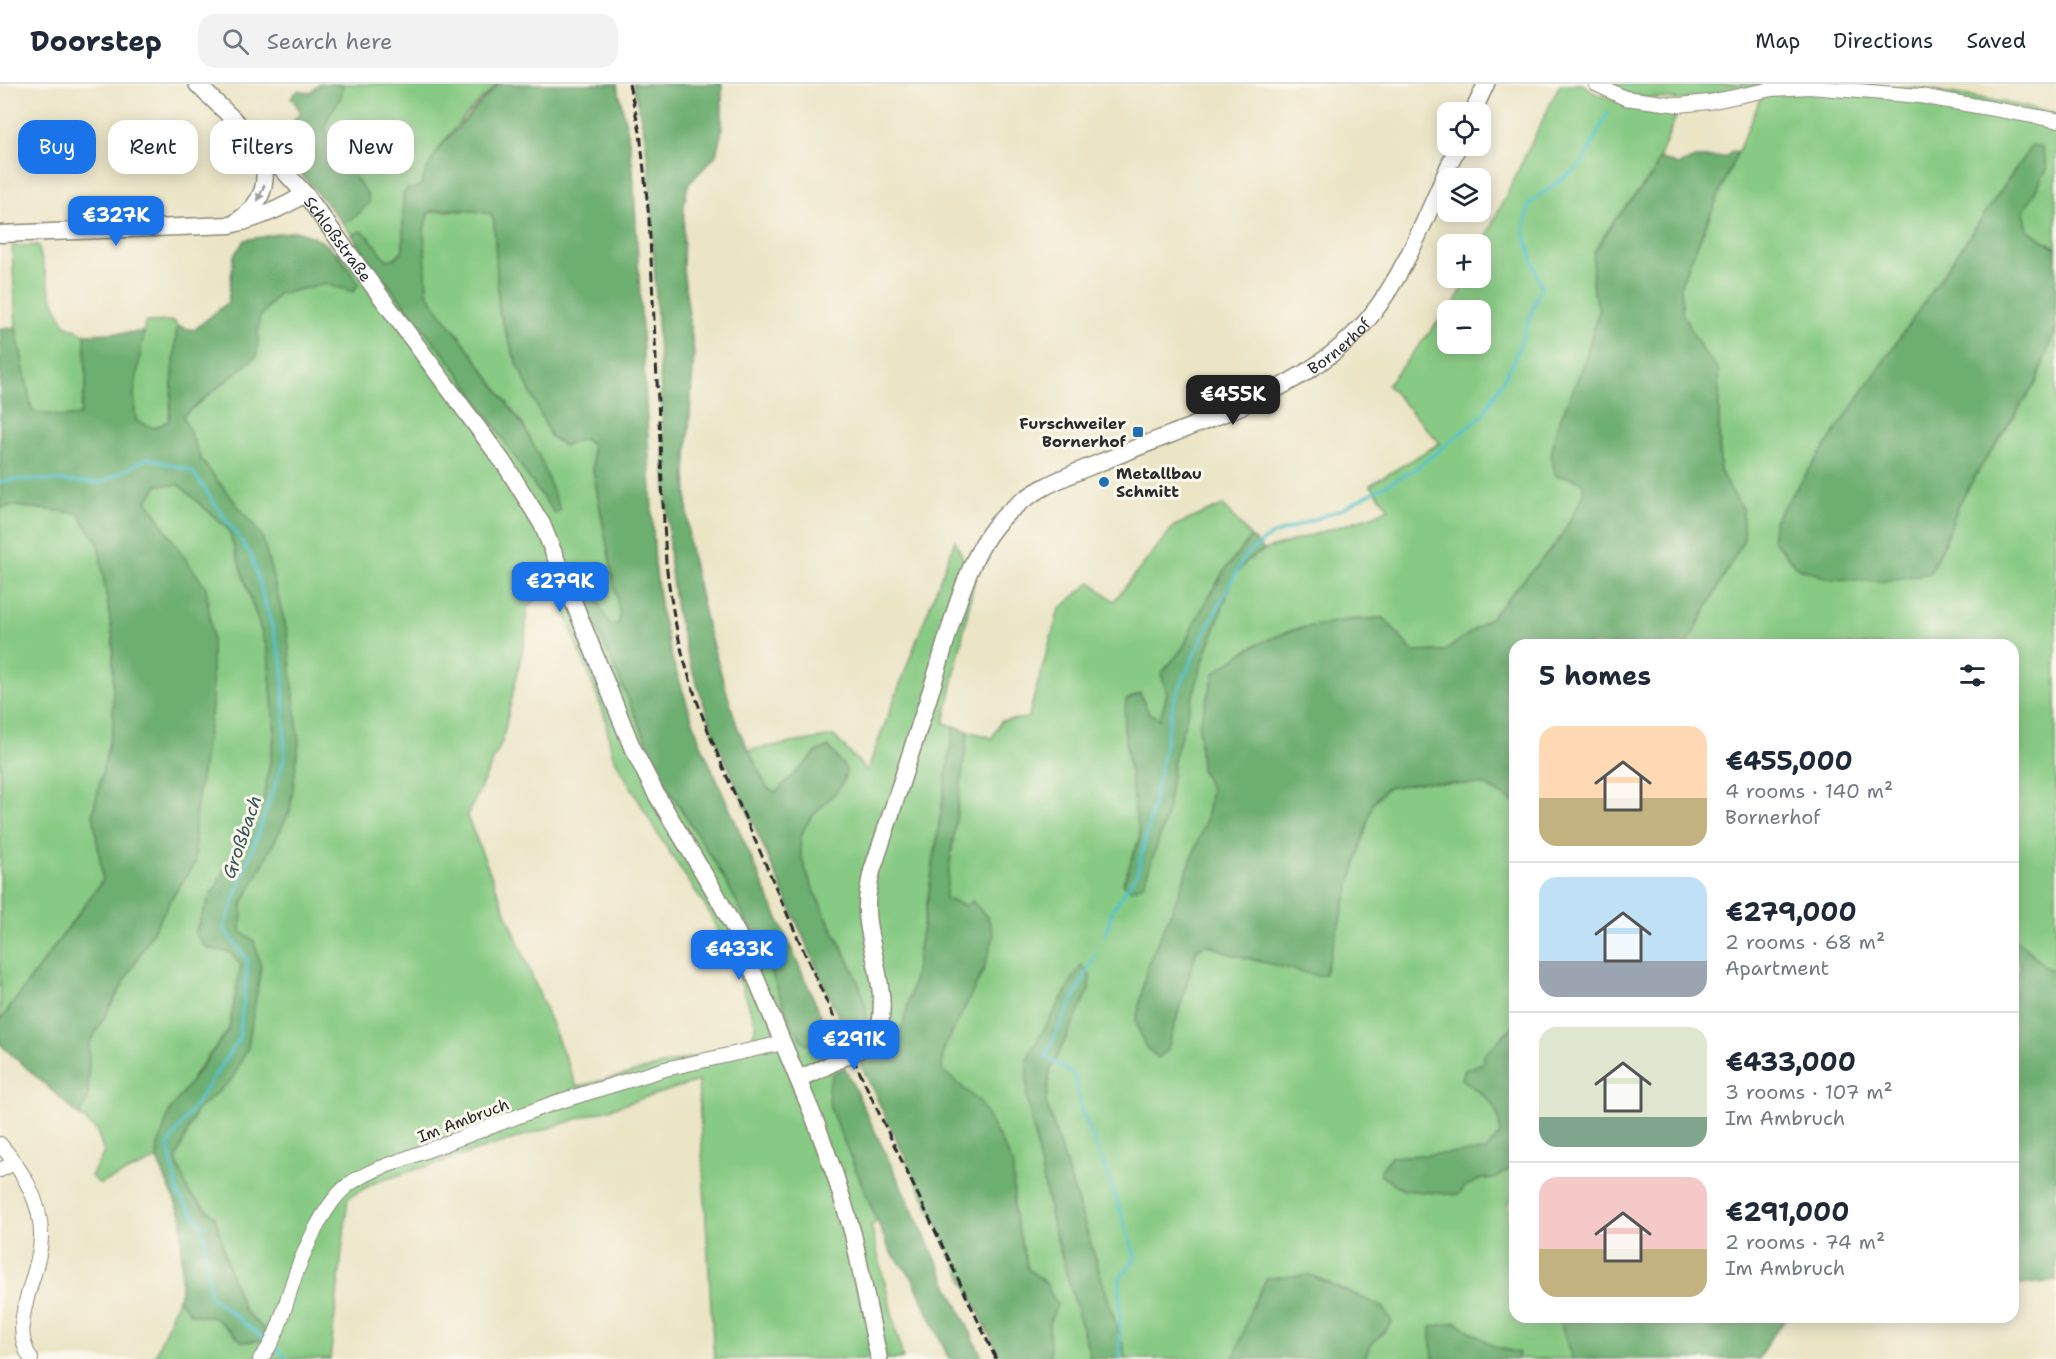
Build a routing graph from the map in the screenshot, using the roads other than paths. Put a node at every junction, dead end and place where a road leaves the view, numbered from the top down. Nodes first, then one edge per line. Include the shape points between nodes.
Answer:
1 (196, 84) edge
2 (1486, 84) edge
3 (1596, 84) edge
4 (1478, 102) edge
5 (234, 120) edge
6 (2056, 120) edge
7 (1453, 156) edge
8 (264, 174) edge
9 (287, 174) edge
10 (305, 194) junction
11 (230, 225) junction
12 (0, 234) edge
13 (783, 1043) junction
14 (798, 1079) junction
15 (0, 1144) edge
16 (14, 1163) junction
17 (0, 1170) edge
18 (266, 1351) edge
19 (31, 1359) edge
20 (879, 1359) edge

1 - 5 main road, Schloßstraße
2 - 4 main road
3 - 6 street via 1625,98 1679,105 1772,89 1809,87 1920,96
7 - 14 main road, Bornerhof, bridge via 1406,260 1351,338 1301,376 1255,399 1029,495 1011,507 981,546 872,871 866,910 882,997 879,1031 868,1045
8 -> 11 main road via 260,199
9 - 10 main road, Schloßstraße
10 - 11 main road via 281,209
10 - 13 main road, Schloßstraße via 506,466 542,524 632,747 738,935
11 - 12 main road
13 - 14 main road, Schloßstraße
13 - 18 street, Im Ambruch via 665,1069 551,1104 360,1178 334,1200 310,1241
14 - 20 main road, Schloßstraße via 853,1234
15 - 16 street
16 - 17 street
16 - 19 street via 36,1199 41,1222 40,1251 21,1335

